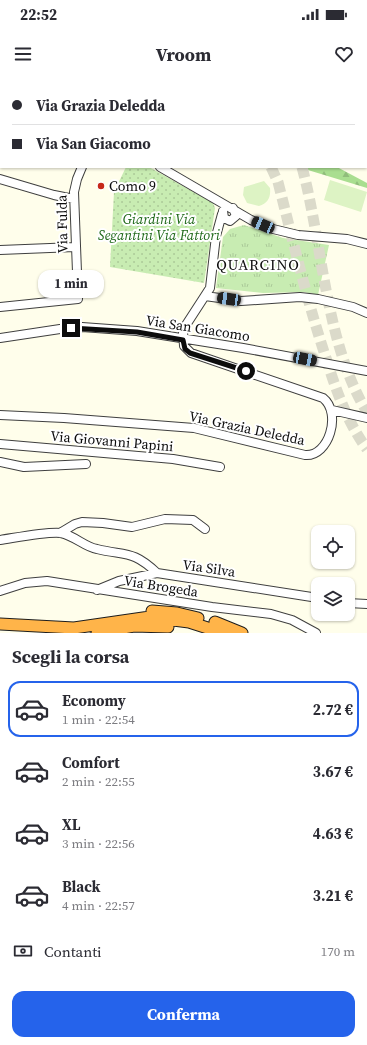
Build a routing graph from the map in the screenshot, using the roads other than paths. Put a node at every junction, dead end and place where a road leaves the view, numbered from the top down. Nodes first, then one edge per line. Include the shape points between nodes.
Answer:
1 (82, 168) edge
2 (162, 168) edge
3 (0, 179) edge
4 (206, 193) junction
5 (74, 199) junction
6 (232, 208) junction
7 (222, 213) junction
8 (232, 220) junction
9 (251, 220) junction
10 (216, 236) junction
11 (367, 244) edge
12 (75, 247) junction
13 (0, 250) edge
14 (205, 296) junction
15 (0, 307) edge
16 (367, 313) edge
17 (0, 338) edge
18 (183, 340) junction
19 (367, 371) edge
20 (332, 410) junction
21 (0, 415) edge
22 (367, 418) edge
23 (0, 444) edge
24 (0, 462) edge
25 (86, 464) dead end
26 (220, 467) dead end
27 (205, 529) dead end
28 (60, 533) junction
29 (0, 540) edge
30 (157, 574) junction
31 (97, 590) junction
32 (0, 591) edge
33 (311, 597) edge
34 (355, 603) edge
35 (367, 604) edge
36 (113, 621) junction
37 (0, 624) edge
38 (0, 631) edge
39 (24, 633) edge
40 (97, 633) edge
41 (199, 633) edge
42 (223, 633) edge
43 (242, 633) edge
44 (316, 633) edge

1 - 5 street, Via Fulda via 75,185
2 - 4 street
3 - 5 street
4 - 6 street
4 - 7 street
5 - 12 street, Via Fulda
6 - 7 street via 224,208
6 - 8 street via 236,214
6 - 9 street
7 - 8 street via 224,218
7 - 10 street
8 - 9 street
8 - 10 street
9 - 11 street via 298,235 347,239
10 - 14 street via 210,288
12 - 13 street
12 - 15 street, Via Fulda via 78,299
14 - 16 street via 240,301 306,298 353,307
14 - 18 street via 186,325
17 - 18 street, Via San Giacomo via 82,327 137,332
18 - 19 street, Via San Giacomo via 243,348
18 - 20 street via 185,349 190,353 313,393 327,401
20 - 21 street, Via Grazia Deledda via 331,427 323,446 311,455 194,428
20 - 22 street
23 - 26 street, Via Giovanni Papini via 173,459
24 - 25 street via 24,467
27 - 28 street via 194,520 164,519 132,527 82,522
28 - 29 street
28 - 30 street via 78,538 95,549 134,555
30 - 31 street, Via Silva via 118,581
30 - 33 street, Via Silva
31 - 32 street, Via Brogeda via 37,581
31 - 44 street, Via Brogeda via 271,614 292,620
34 - 35 street
36 - 37 highway via 65,628
36 - 42 highway via 154,618 189,622
36 - 43 highway via 141,612 166,612 204,619
38 - 39 highway
40 - 41 highway via 152,625

